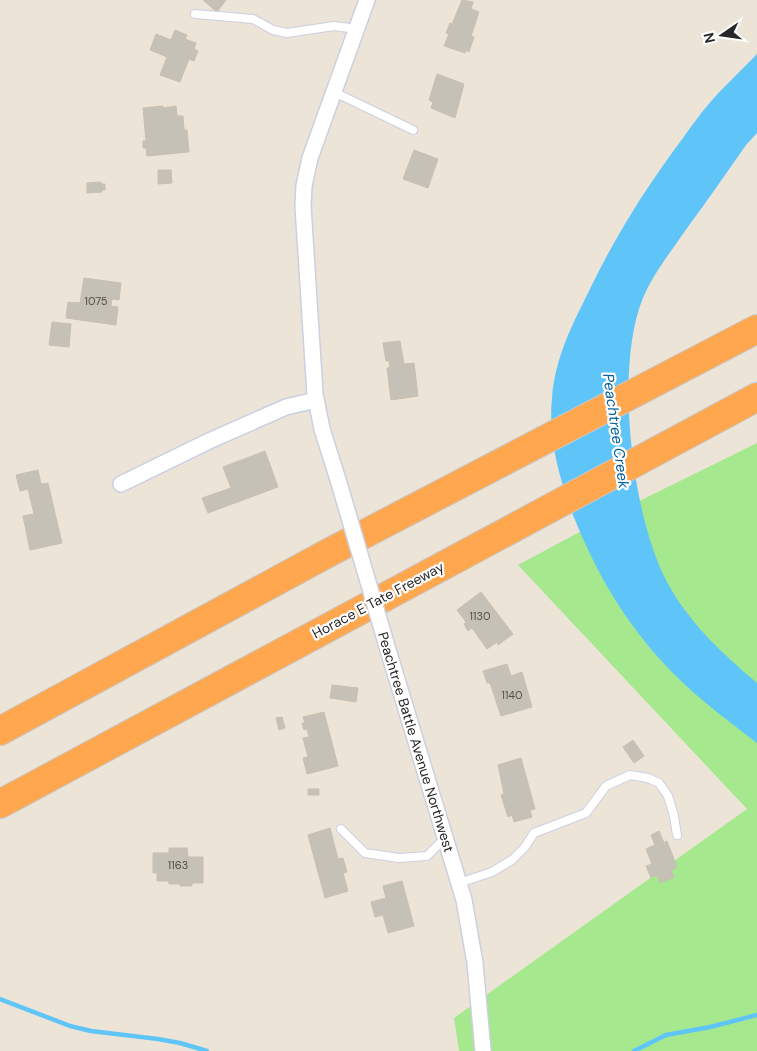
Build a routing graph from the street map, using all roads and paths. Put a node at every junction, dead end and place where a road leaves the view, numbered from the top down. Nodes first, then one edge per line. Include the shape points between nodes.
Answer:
1 (367, 0) edge
2 (195, 14) dead end
3 (357, 29) junction
4 (334, 92) junction
5 (414, 130) dead end
6 (757, 329) edge
7 (316, 400) junction
8 (751, 400) edge
9 (120, 484) dead end
10 (0, 731) edge
11 (0, 804) edge
12 (341, 829) dead end
13 (677, 835) dead end
14 (445, 838) junction
15 (459, 883) junction
16 (483, 1051) edge

1 - 3 street, Peachtree Battle Avenue Northwest
2 - 3 lane via 253,19 273,30 287,32 334,26
3 - 4 street, Peachtree Battle Avenue Northwest
4 - 5 lane
4 - 7 street, Peachtree Battle Avenue Northwest via 310,158 304,186
6 - 10 highway via 330,552
7 - 9 street via 286,407
7 - 14 street, Peachtree Battle Avenue Northwest, bridge
8 - 11 highway, Horace E Tate Freeway
12 - 14 lane via 365,853 399,858 427,856
13 - 15 lane via 668,796 659,783 630,775 606,786 586,813 534,833 512,860 492,872
14 - 15 street, Peachtree Battle Avenue Northwest
15 - 16 street, Peachtree Battle Avenue Northwest via 475,963

